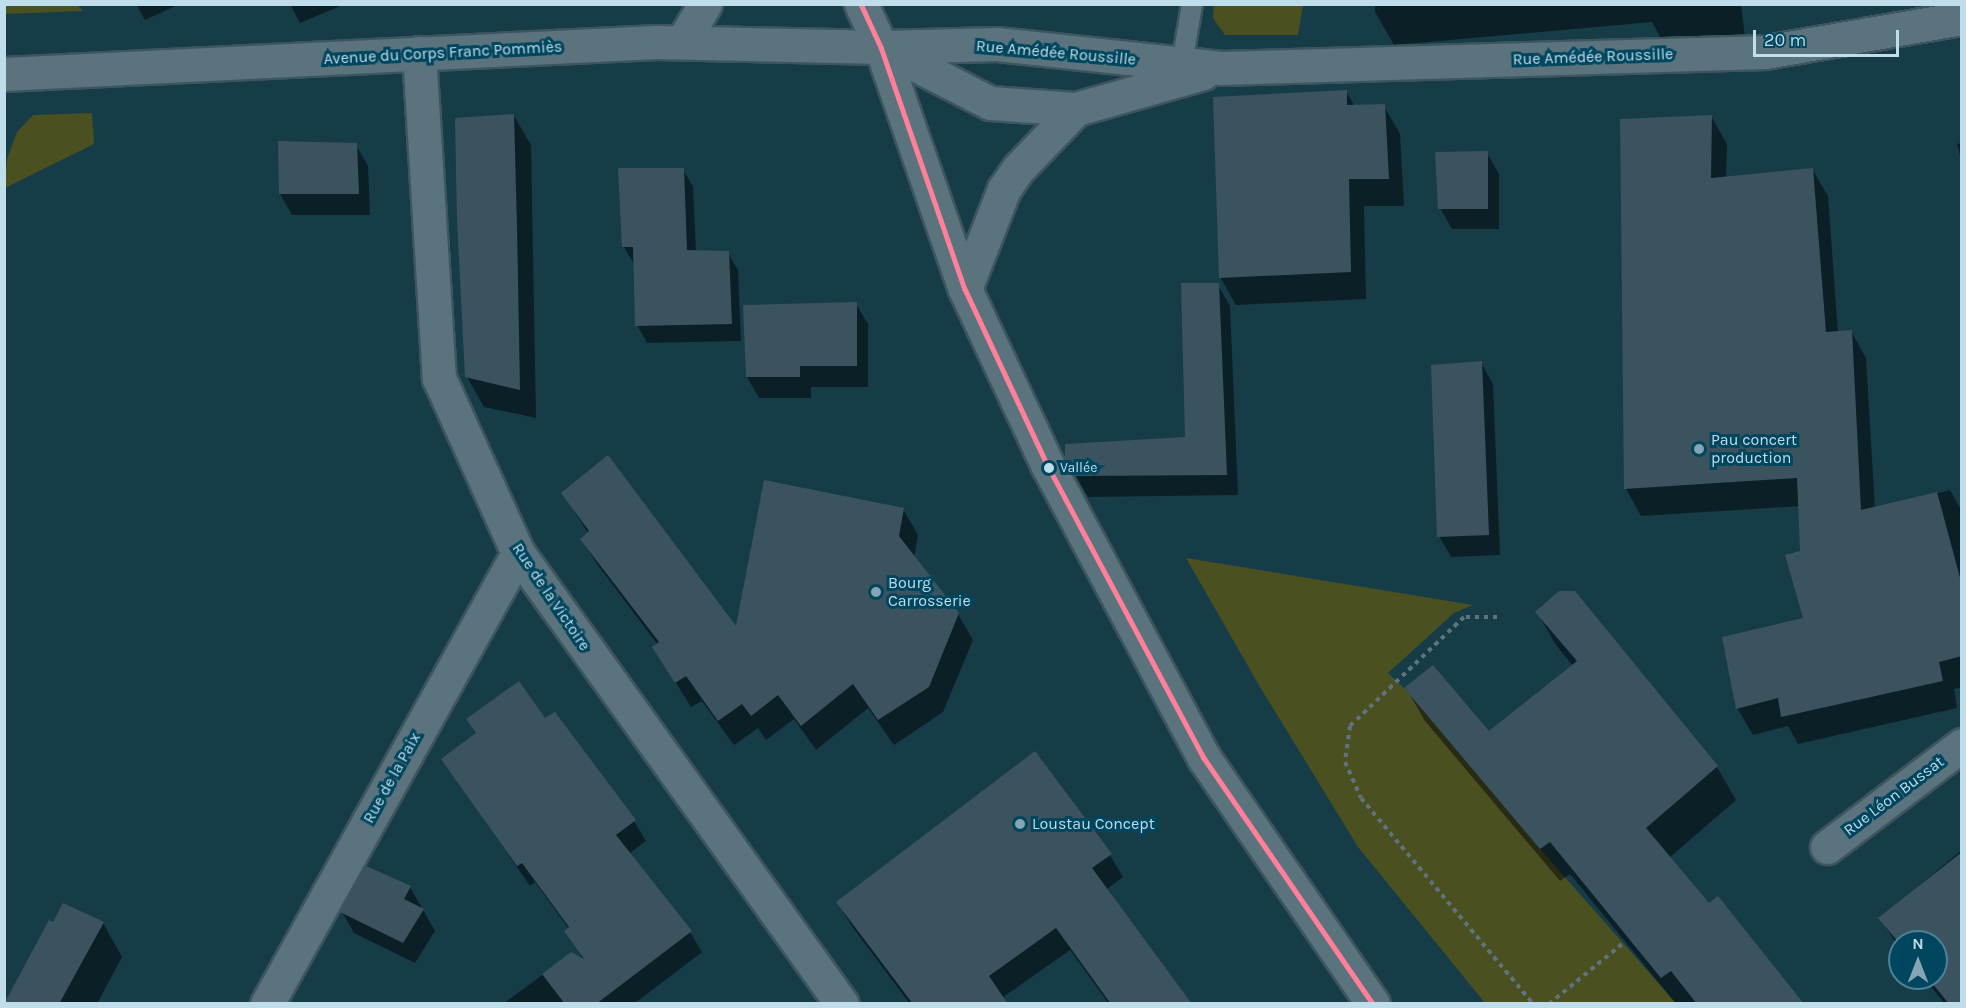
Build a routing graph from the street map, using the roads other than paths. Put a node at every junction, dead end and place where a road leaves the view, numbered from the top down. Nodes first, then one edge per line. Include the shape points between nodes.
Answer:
1 (705, 4) edge
2 (861, 4) edge
3 (885, 4) edge
4 (1192, 4) edge
5 (1962, 18) edge
6 (682, 41) junction
7 (881, 47) junction
8 (418, 53) junction
9 (1182, 64) junction
10 (1222, 68) junction
11 (4, 74) edge
12 (1076, 109) junction
13 (965, 289) junction
14 (518, 553) junction
15 (1962, 745) edge
16 (1827, 848) dead end
17 (1368, 1002) edge
18 (267, 1004) edge
19 (842, 1004) edge

1 - 6 street
2 - 7 street
3 - 7 street
4 - 9 lane
5 - 10 street, Rue Amédée Roussille via 1765,52
6 - 7 street, Avenue du Corps Franc Pommiès
6 - 8 street, Avenue du Corps Franc Pommiès
7 - 9 street, Rue Amédée Roussille via 997,44
7 - 12 street, Rue Amédée Roussille via 990,103
7 - 13 street
8 - 11 street, Avenue du Corps Franc Pommiès
8 - 14 street, Rue de la Victoire via 439,378
9 - 10 street, Rue Amédée Roussille
10 - 12 street, Rue Amédée Roussille
12 - 13 street, Rue Amédée Roussille via 1017,169 1005,189
13 - 17 street via 1048,466 1204,758
14 - 18 street, Rue de la Paix
14 - 19 street, Rue de la Victoire
15 - 16 street, Rue Léon Bussat

